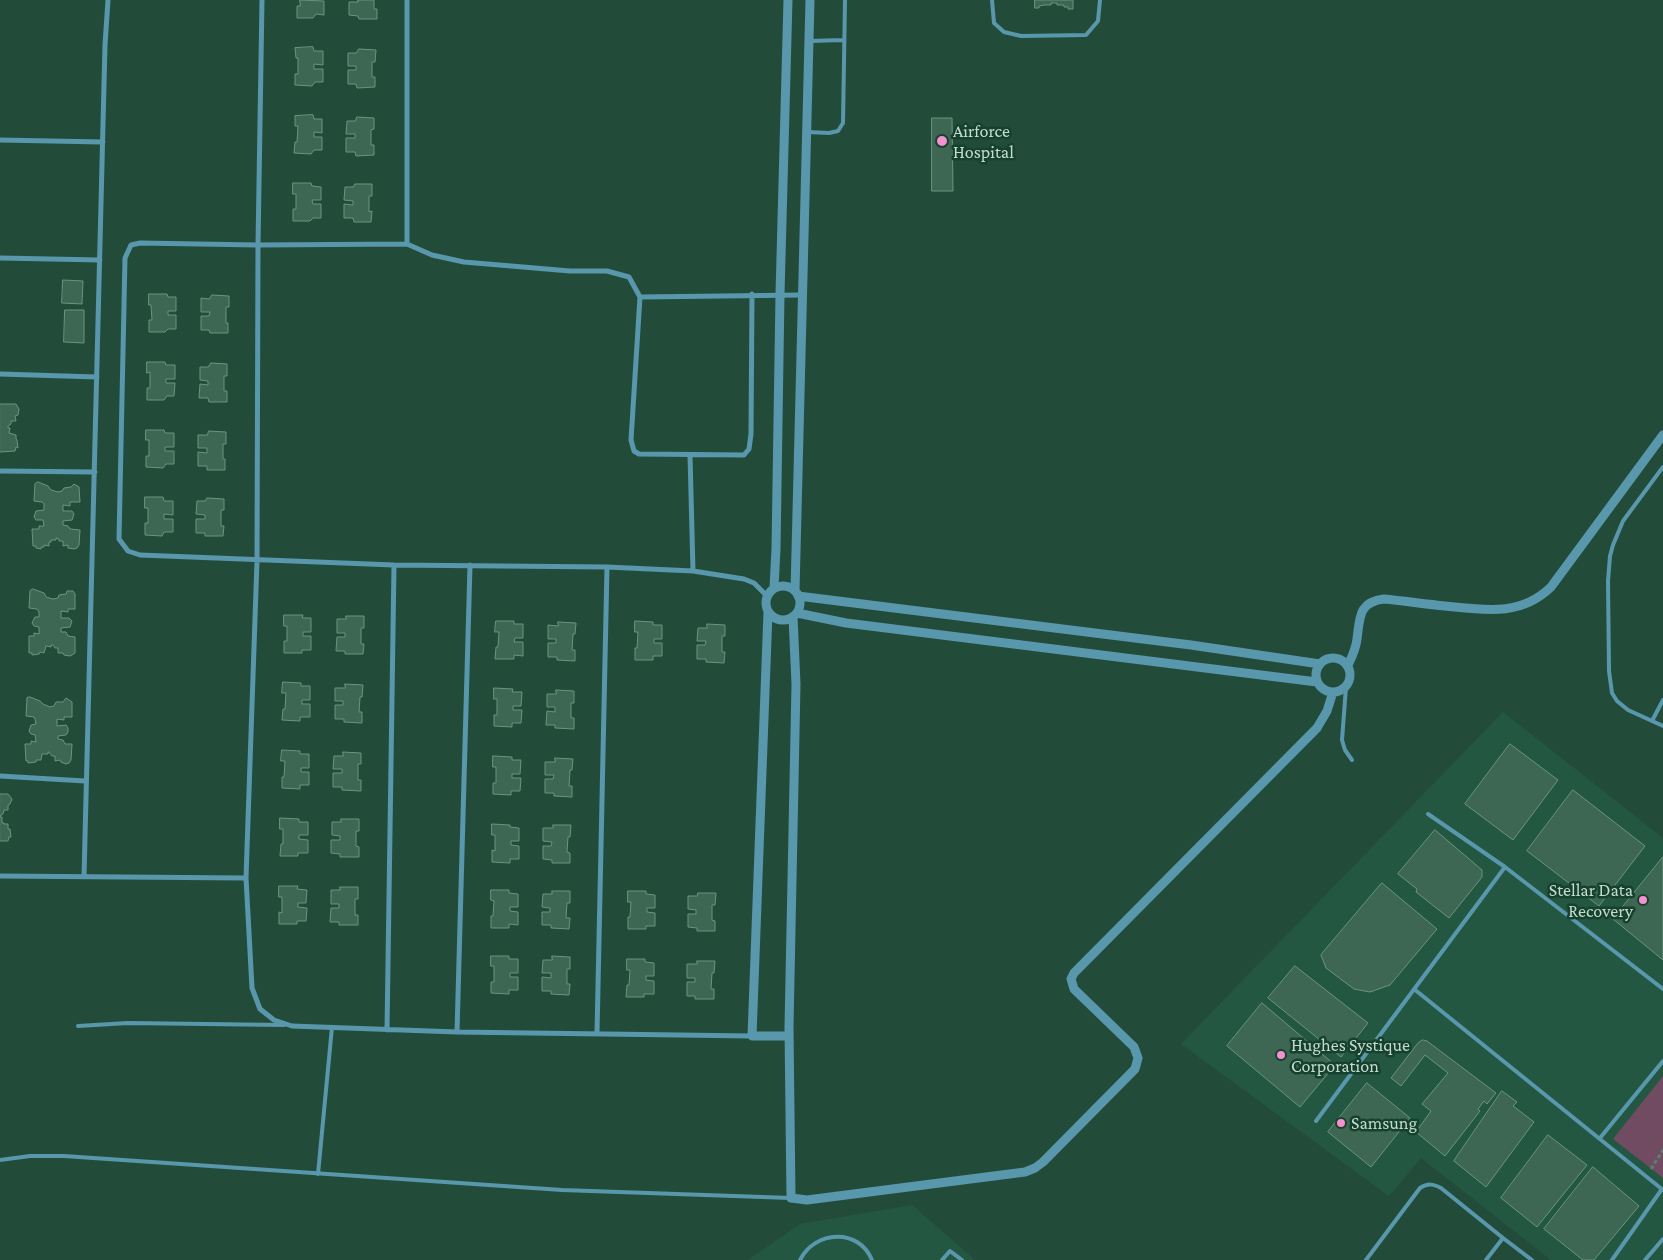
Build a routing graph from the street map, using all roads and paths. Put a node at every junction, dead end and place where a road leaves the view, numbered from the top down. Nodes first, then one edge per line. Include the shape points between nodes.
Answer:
1 (108, 0) edge
2 (262, 0) edge
3 (407, 0) edge
4 (788, 0) edge
5 (810, 0) edge
6 (845, 0) edge
7 (992, 0) edge
8 (1100, 0) edge
9 (844, 40) junction
10 (809, 41) junction
11 (807, 132) junction
12 (0, 140) edge
13 (103, 142) junction
14 (407, 244) junction
15 (258, 245) junction
16 (0, 258) edge
17 (100, 260) junction
18 (752, 294) junction
19 (780, 294) junction
20 (803, 294) junction
21 (640, 296) junction
22 (0, 374) edge
23 (97, 377) junction
24 (1663, 435) edge
25 (690, 455) junction
26 (1663, 467) edge
27 (0, 471) edge
28 (95, 472) junction
29 (257, 561) junction
30 (394, 565) junction
31 (470, 565) junction
32 (607, 567) junction
33 (693, 571) junction
34 (774, 588) junction
35 (797, 593) junction
36 (767, 596) junction
37 (768, 612) junction
38 (795, 615) junction
39 (1320, 664) junction
40 (1348, 665) junction
41 (1317, 682) junction
42 (1346, 687) junction
43 (1334, 692) junction
44 (1663, 700) edge
45 (1652, 721) junction
46 (1663, 726) edge
47 (1352, 760) dead end
48 (0, 776) edge
49 (85, 781) junction
50 (1428, 814) dead end
51 (1505, 868) junction
52 (0, 876) edge
53 (84, 876) junction
54 (246, 878) junction
55 (1414, 989) junction
56 (1663, 989) edge
57 (289, 1025) junction
58 (78, 1026) dead end
59 (332, 1028) junction
60 (387, 1030) junction
61 (457, 1032) junction
62 (597, 1033) junction
63 (752, 1036) junction
64 (789, 1036) junction
65 (1663, 1060) edge
66 (1316, 1121) dead end
67 (1600, 1138) junction
68 (1663, 1150) edge
69 (0, 1160) edge
70 (1651, 1169) dead end
71 (318, 1174) junction
72 (1662, 1189) edge
73 (791, 1198) junction
74 (1503, 1238) junction
75 (1663, 1239) edge
76 (800, 1260) edge
77 (872, 1260) edge
78 (942, 1260) edge
79 (962, 1260) edge
80 (1366, 1260) edge
81 (1486, 1260) edge
82 (1532, 1260) edge
83 (1612, 1260) edge
84 (1645, 1260) edge

1 - 13 street
2 - 15 street
3 - 14 street
4 - 19 street
5 - 10 street
6 - 9 lane
7 - 8 lane via 994,23 1004,32 1021,36 1086,35 1098,21
9 - 10 lane
9 - 11 lane via 843,123 838,131
10 - 11 street
11 - 20 street
12 - 13 street
13 - 17 street
14 - 15 street
14 - 21 street via 432,255 464,262 607,271 629,277
15 - 29 street
15 - 29 street via 131,245 125,258 119,539 128,551 140,556
16 - 17 street
17 - 23 street
18 - 19 street
18 - 21 street
18 - 25 street via 749,448 744,455
19 - 20 street
19 - 34 street
20 - 35 street
21 - 25 street via 631,440 634,451 649,455
22 - 23 street
23 - 28 street
24 - 40 street via 1551,588 1541,597 1518,607 1485,610 1373,600 1362,610 1357,640
25 - 33 street
26 - 45 lane via 1623,521 1610,556 1608,581 1612,693 1628,710
27 - 28 street
28 - 49 street
29 - 30 street
29 - 54 street
30 - 31 street
30 - 60 street
31 - 32 street
31 - 61 street
32 - 33 street
32 - 62 street
33 - 36 street via 744,579 754,583
34 - 35 street via 785,586
34 - 36 street
35 - 38 street via 799,608
35 - 39 street
36 - 37 street
37 - 38 street via 782,620
37 - 63 street
38 - 41 street
38 - 64 street
39 - 40 street via 1333,657
39 - 41 street via 1316,671
40 - 42 street via 1350,676
41 - 43 street via 1325,691
42 - 43 street
42 - 47 lane via 1342,740
43 - 73 street via 1317,728 1074,973 1071,979 1074,989 1134,1048 1138,1058 1135,1069 1042,1162 1026,1172 807,1200
44 - 45 lane
45 - 46 lane
48 - 49 street
49 - 53 street
50 - 51 lane
51 - 55 lane
51 - 56 lane
52 - 53 street
53 - 54 street
54 - 57 street via 252,988 260,1009 274,1020
55 - 66 lane
55 - 67 lane
57 - 58 lane via 128,1023
57 - 59 street
59 - 60 street
59 - 71 lane
60 - 61 street
61 - 62 street
62 - 63 street
63 - 64 street
64 - 73 street
65 - 67 lane
67 - 72 lane
68 - 70 path
69 - 71 lane via 64,1156
71 - 73 lane via 562,1190
72 - 83 lane
74 - 80 lane via 1441,1188 1426,1184
74 - 81 lane
74 - 82 lane
75 - 84 lane
76 - 77 lane via 811,1245 836,1237 858,1242
78 - 79 lane via 950,1251

